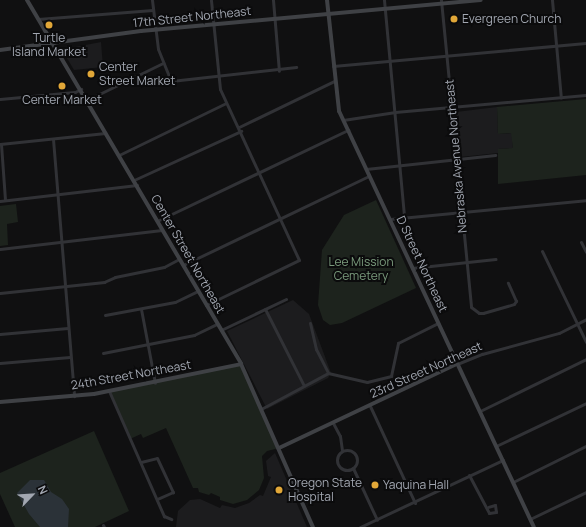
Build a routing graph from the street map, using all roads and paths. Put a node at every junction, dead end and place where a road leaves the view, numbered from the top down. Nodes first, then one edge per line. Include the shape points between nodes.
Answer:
1 (27, 0) edge
2 (152, 0) edge
3 (211, 0) edge
4 (273, 0) edge
5 (327, 0) edge
6 (384, 0) edge
7 (481, 0) edge
8 (552, 0) edge
9 (441, 2) edge
10 (385, 9) junction
11 (153, 10) junction
12 (328, 14) junction
13 (38, 19) junction
14 (275, 19) junction
15 (213, 25) junction
16 (155, 30) junction
17 (586, 43) edge
18 (53, 44) junction
19 (557, 46) junction
20 (0, 50) edge
21 (446, 56) junction
22 (389, 61) junction
23 (163, 63) junction
24 (333, 66) junction
25 (296, 68) dead end
26 (278, 71) junction
27 (218, 76) junction
28 (334, 81) junction
29 (80, 89) junction
30 (586, 95) edge
31 (561, 98) junction
32 (0, 99) edge
33 (87, 100) junction
34 (226, 102) junction
35 (451, 107) junction
36 (395, 112) junction
37 (343, 120) junction
38 (239, 127) junction
39 (348, 130) junction
40 (240, 131) junction
41 (106, 132) junction
42 (53, 140) junction
43 (1, 144) edge
44 (119, 155) junction
45 (495, 155) dead end
46 (456, 159) junction
47 (400, 164) junction
48 (366, 169) junction
49 (259, 172) junction
50 (369, 176) junction
51 (135, 182) junction
52 (58, 195) junction
53 (5, 200) junction
54 (586, 200) edge
55 (0, 201) edge
56 (461, 212) junction
57 (404, 216) junction
58 (280, 218) junction
59 (390, 219) junction
60 (157, 221) junction
61 (162, 230) junction
62 (61, 242) junction
63 (581, 242) dead end
64 (0, 249) edge
65 (542, 251) dead end
66 (586, 252) edge
67 (179, 259) junction
68 (496, 259) dead end
69 (466, 262) junction
70 (183, 265) junction
71 (412, 268) junction
72 (508, 283) dead end
73 (64, 287) junction
74 (198, 291) junction
75 (0, 293) edge
76 (286, 299) dead end
77 (206, 305) junction
78 (141, 309) junction
79 (265, 309) junction
80 (105, 315) dead end
81 (586, 319) edge
82 (310, 323) dead end
83 (438, 323) junction
84 (217, 324) junction
85 (577, 324) junction
86 (68, 328) junction
87 (220, 330) junction
88 (0, 334) edge
89 (586, 342) edge
90 (148, 344) junction
91 (103, 353) dead end
92 (70, 357) junction
93 (586, 359) edge
94 (0, 363) edge
95 (241, 364) junction
96 (457, 364) junction
97 (328, 373) junction
98 (155, 382) junction
99 (304, 386) junction
100 (109, 391) junction
101 (74, 396) junction
102 (0, 402) edge
103 (586, 403) edge
104 (370, 406) junction
105 (261, 409) junction
106 (480, 411) junction
107 (333, 423) junction
108 (496, 446) junction
109 (586, 446) edge
110 (279, 448) junction
111 (342, 450) junction
112 (503, 460) junction
113 (141, 462) junction
114 (353, 468) junction
115 (469, 475) junction
116 (513, 482) junction
117 (586, 492) edge
118 (157, 499) junction
119 (415, 503) junction
120 (488, 507) dead end
121 (171, 519) dead end
122 (530, 519) junction
123 (377, 520) junction
124 (313, 527) edge
125 (360, 527) edge
126 (534, 527) edge

1 - 13 main road, Center Street Northeast
2 - 11 street
3 - 15 street
4 - 14 street
5 - 12 main road, D Street Northeast
6 - 10 street
7 - 9 main road, 17th Street Northeast
8 - 19 street
9 - 10 main road, 17th Street Northeast
9 - 21 street, Nebraska Avenue Northeast
10 - 12 main road, 17th Street Northeast
10 - 22 street
11 - 13 street
11 - 16 street
12 - 14 main road, 17th Street Northeast
12 - 24 main road, D Street Northeast
13 - 18 main road, Center Street Northeast
14 - 15 main road, 17th Street Northeast
14 - 26 street
15 - 16 main road, 17th Street Northeast
15 - 27 street
16 - 18 main road, 17th Street Northeast
16 - 23 street
17 - 19 street
18 - 20 main road, 17th Street Northeast
18 - 29 main road, Center Street Northeast
19 - 21 street
19 - 31 street
21 - 22 street
21 - 35 street, Nebraska Avenue Northeast
22 - 24 street
22 - 36 street
23 - 27 street via 171,81
23 - 33 street
24 - 28 main road, D Street Northeast
25 - 26 street
26 - 27 street
27 - 34 street
28 - 37 main road, D Street Northeast
28 - 38 street
29 - 32 street via 76,92
29 - 33 main road, Center Street Northeast
30 - 31 street
31 - 35 street
33 - 41 main road, Center Street Northeast
34 - 38 street
34 - 44 street
35 - 36 street
35 - 46 street, Nebraska Avenue Northeast
36 - 37 street
36 - 47 street
37 - 39 main road, D Street Northeast
38 - 40 street
39 - 48 main road, D Street Northeast
39 - 49 street
40 - 49 street
40 - 51 street
41 - 42 street
41 - 44 main road, Center Street Northeast
42 - 43 street
42 - 52 street
43 - 53 street
44 - 51 main road, Center Street Northeast
45 - 46 street
46 - 47 street
46 - 56 street, Nebraska Avenue Northeast
47 - 48 street
47 - 57 street
48 - 50 main road, D Street Northeast
49 - 58 street
49 - 60 street
50 - 58 street
50 - 59 main road, D Street Northeast
51 - 52 street
51 - 60 main road, Center Street Northeast
52 - 53 street
52 - 62 street
53 - 55 street
54 - 56 street
56 - 57 street
56 - 69 street, Nebraska Avenue Northeast
57 - 59 street
58 - 70 street
58 - 77 street via 299,260
59 - 71 main road, D Street Northeast
60 - 61 main road, Center Street Northeast
61 - 62 street
61 - 67 main road, Center Street Northeast
62 - 64 street
62 - 73 street
63 - 66 street
65 - 85 street
67 - 70 main road, Center Street Northeast
67 - 73 street via 164,266 114,277 104,282
68 - 69 street
69 - 71 street
69 - 72 street, Nebraska Avenue Northeast via 470,302 479,313 514,304 516,301
70 - 74 main road, Center Street Northeast
71 - 83 main road, D Street Northeast
73 - 75 street
73 - 86 street
74 - 77 main road, Center Street Northeast
74 - 78 street via 180,301
76 - 79 street
77 - 84 main road, Center Street Northeast
78 - 80 street
78 - 90 street
79 - 87 street
79 - 99 street
81 - 85 street, 23rd Street Northeast
82 - 97 street via 316,349
83 - 96 main road, D Street Northeast
83 - 97 street via 398,343 390,376 367,382
84 - 87 main road, Center Street Northeast
84 - 90 street via 200,333
85 - 89 street
85 - 96 street, 23rd Street Northeast via 555,334 482,354
86 - 88 street
86 - 92 street
87 - 95 main road, Center Street Northeast
90 - 91 street
90 - 98 street
92 - 94 street
92 - 101 street
93 - 106 street
95 - 98 main road, 24th Street Northeast
95 - 105 main road, Center Street Northeast
96 - 104 main road, 23rd Street Northeast
96 - 106 main road, D Street Northeast
97 - 99 street
98 - 100 main road, 24th Street Northeast
99 - 105 street
100 - 101 main road, 24th Street Northeast
100 - 113 street
101 - 102 main road, 24th Street Northeast
103 - 108 street
104 - 107 main road, 23rd Street Northeast
104 - 119 street
105 - 110 main road, Center Street Northeast
106 - 108 main road, D Street Northeast
107 - 110 main road, 23rd Street Northeast
107 - 111 street via 340,436
108 - 112 main road, D Street Northeast
109 - 116 street
110 - 124 main road, Center Street Northeast
111 - 114 street via 349,450 356,456 357,462
111 - 114 street via 336,458 339,466 347,470
112 - 115 street
112 - 116 main road, D Street Northeast
113 - 118 street
113 - 118 street via 158,458 173,492
114 - 123 street
115 - 119 street
115 - 120 street via 481,501
116 - 122 main road, D Street Northeast
117 - 122 street
118 - 121 street via 164,516
119 - 123 street
122 - 126 main road, D Street Northeast
123 - 125 street

